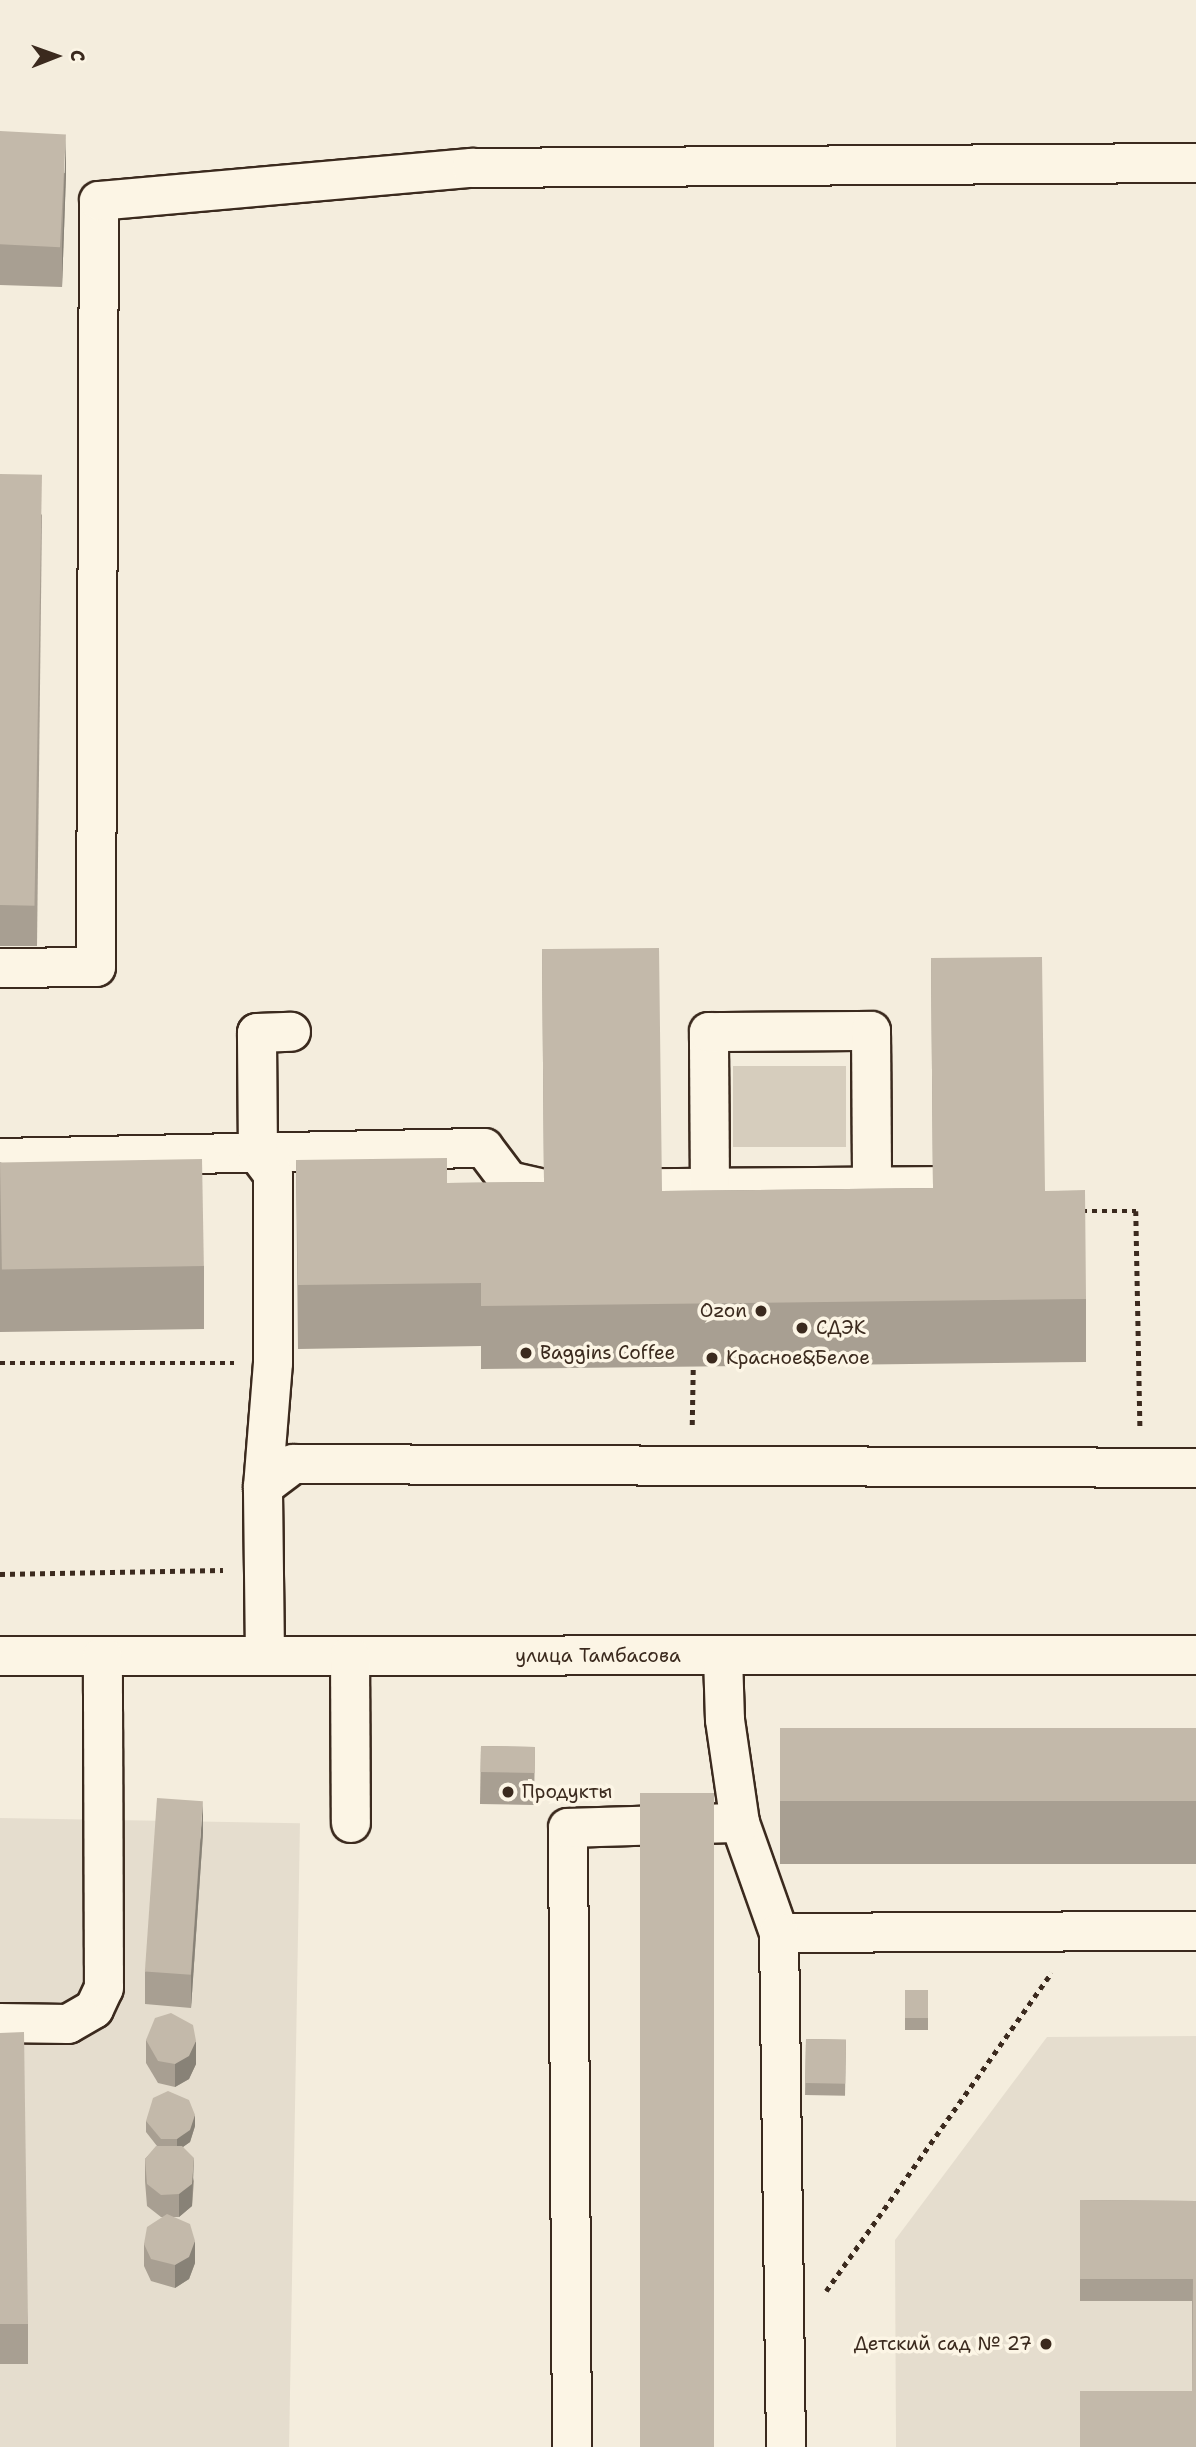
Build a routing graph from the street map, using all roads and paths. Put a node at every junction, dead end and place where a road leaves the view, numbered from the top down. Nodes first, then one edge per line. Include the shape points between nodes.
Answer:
1 (1196, 163) edge
2 (0, 968) edge
3 (291, 1032) dead end
4 (258, 1154) junction
5 (0, 1158) edge
6 (872, 1186) junction
7 (933, 1186) edge
8 (662, 1188) edge
9 (710, 1188) junction
10 (543, 1189) edge
11 (1071, 1212) edge
12 (0, 1363) edge
13 (273, 1363) junction
14 (693, 1367) dead end
15 (691, 1463) junction
16 (1141, 1467) junction
17 (1196, 1468) edge
18 (263, 1487) junction
19 (264, 1570) junction
20 (0, 1574) edge
21 (1196, 1655) edge
22 (0, 1656) edge
23 (103, 1656) junction
24 (265, 1656) junction
25 (350, 1656) junction
26 (723, 1656) junction
27 (351, 1823) dead end
28 (740, 1823) junction
29 (1081, 1931) junction
30 (1196, 1931) edge
31 (779, 1933) junction
32 (0, 2023) edge
33 (825, 2293) dead end
34 (572, 2447) edge
35 (786, 2447) edge

1 - 2 street via 472,168 99,201 96,967
3 - 4 street via 257,1033
4 - 5 street
4 - 10 street via 484,1148 509,1181
4 - 13 street via 273,1174
6 - 7 street
6 - 9 street
6 - 9 street via 871,1031 709,1032
8 - 9 street
11 - 16 path via 1136,1211
12 - 13 path
13 - 18 street
14 - 15 path
15 - 16 street
15 - 18 street via 293,1464
16 - 17 street
18 - 19 street
19 - 20 path
19 - 24 street
21 - 26 street, улица Тамбасова
22 - 23 street, улица Тамбасова
23 - 24 street, улица Тамбасова
23 - 32 street via 104,1988 94,2009 68,2024
24 - 25 street, улица Тамбасова
25 - 26 street, улица Тамбасова
25 - 27 street
26 - 28 street via 725,1720
28 - 31 street
28 - 34 street via 568,1828
29 - 30 street
29 - 31 street
29 - 33 path
31 - 35 street

